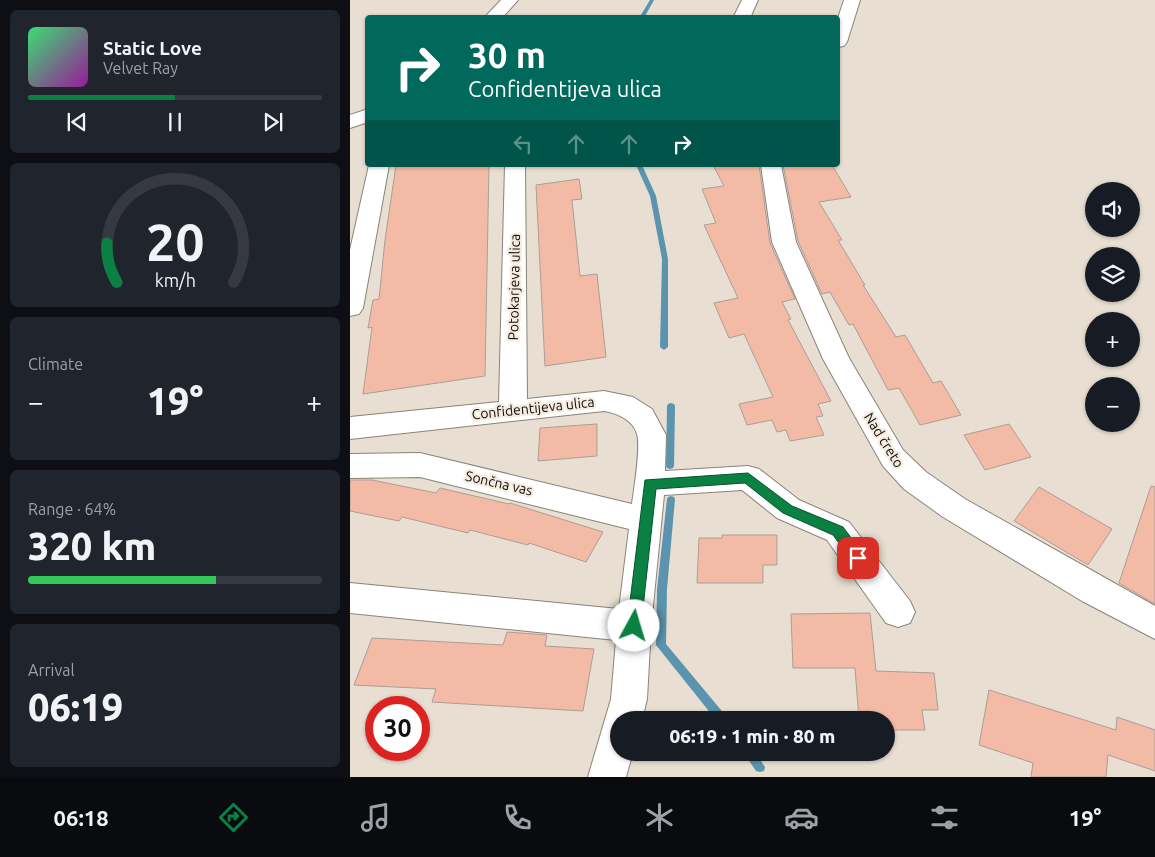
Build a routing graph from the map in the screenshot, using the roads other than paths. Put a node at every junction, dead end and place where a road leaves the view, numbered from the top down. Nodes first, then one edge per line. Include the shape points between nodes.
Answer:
1 (510, 0) edge
2 (750, 0) edge
3 (852, 0) edge
4 (495, 15) edge
5 (742, 15) edge
6 (840, 36) edge
7 (365, 116) edge
8 (350, 122) edge
9 (379, 167) edge
10 (515, 167) edge
11 (771, 167) edge
12 (350, 308) edge
13 (513, 410) junction
14 (350, 428) edge
15 (350, 466) edge
16 (650, 484) junction
17 (645, 520) junction
18 (350, 598) edge
19 (898, 612) dead end
20 (1155, 622) edge
21 (634, 626) junction
22 (625, 711) edge
23 (611, 761) edge
24 (607, 777) edge

1 - 4 street
2 - 5 street
3 - 6 street
7 - 8 street
9 - 12 street
10 - 13 street, Potokarjeva ulica
11 - 20 street, Nad čreto via 788,251 836,359 905,473 1090,589
13 - 14 street, Confidentijeva ulica
13 - 16 street, Confidentijeva ulica via 604,401 623,404 642,417 652,435
15 - 17 street, Sončna vas via 420,465
16 - 17 street, Confidentijeva ulica
16 - 19 street via 748,478 788,509 838,531
17 - 21 street, Confidentijeva ulica
18 - 21 street
21 - 22 street, Confidentijeva ulica
23 - 24 street

